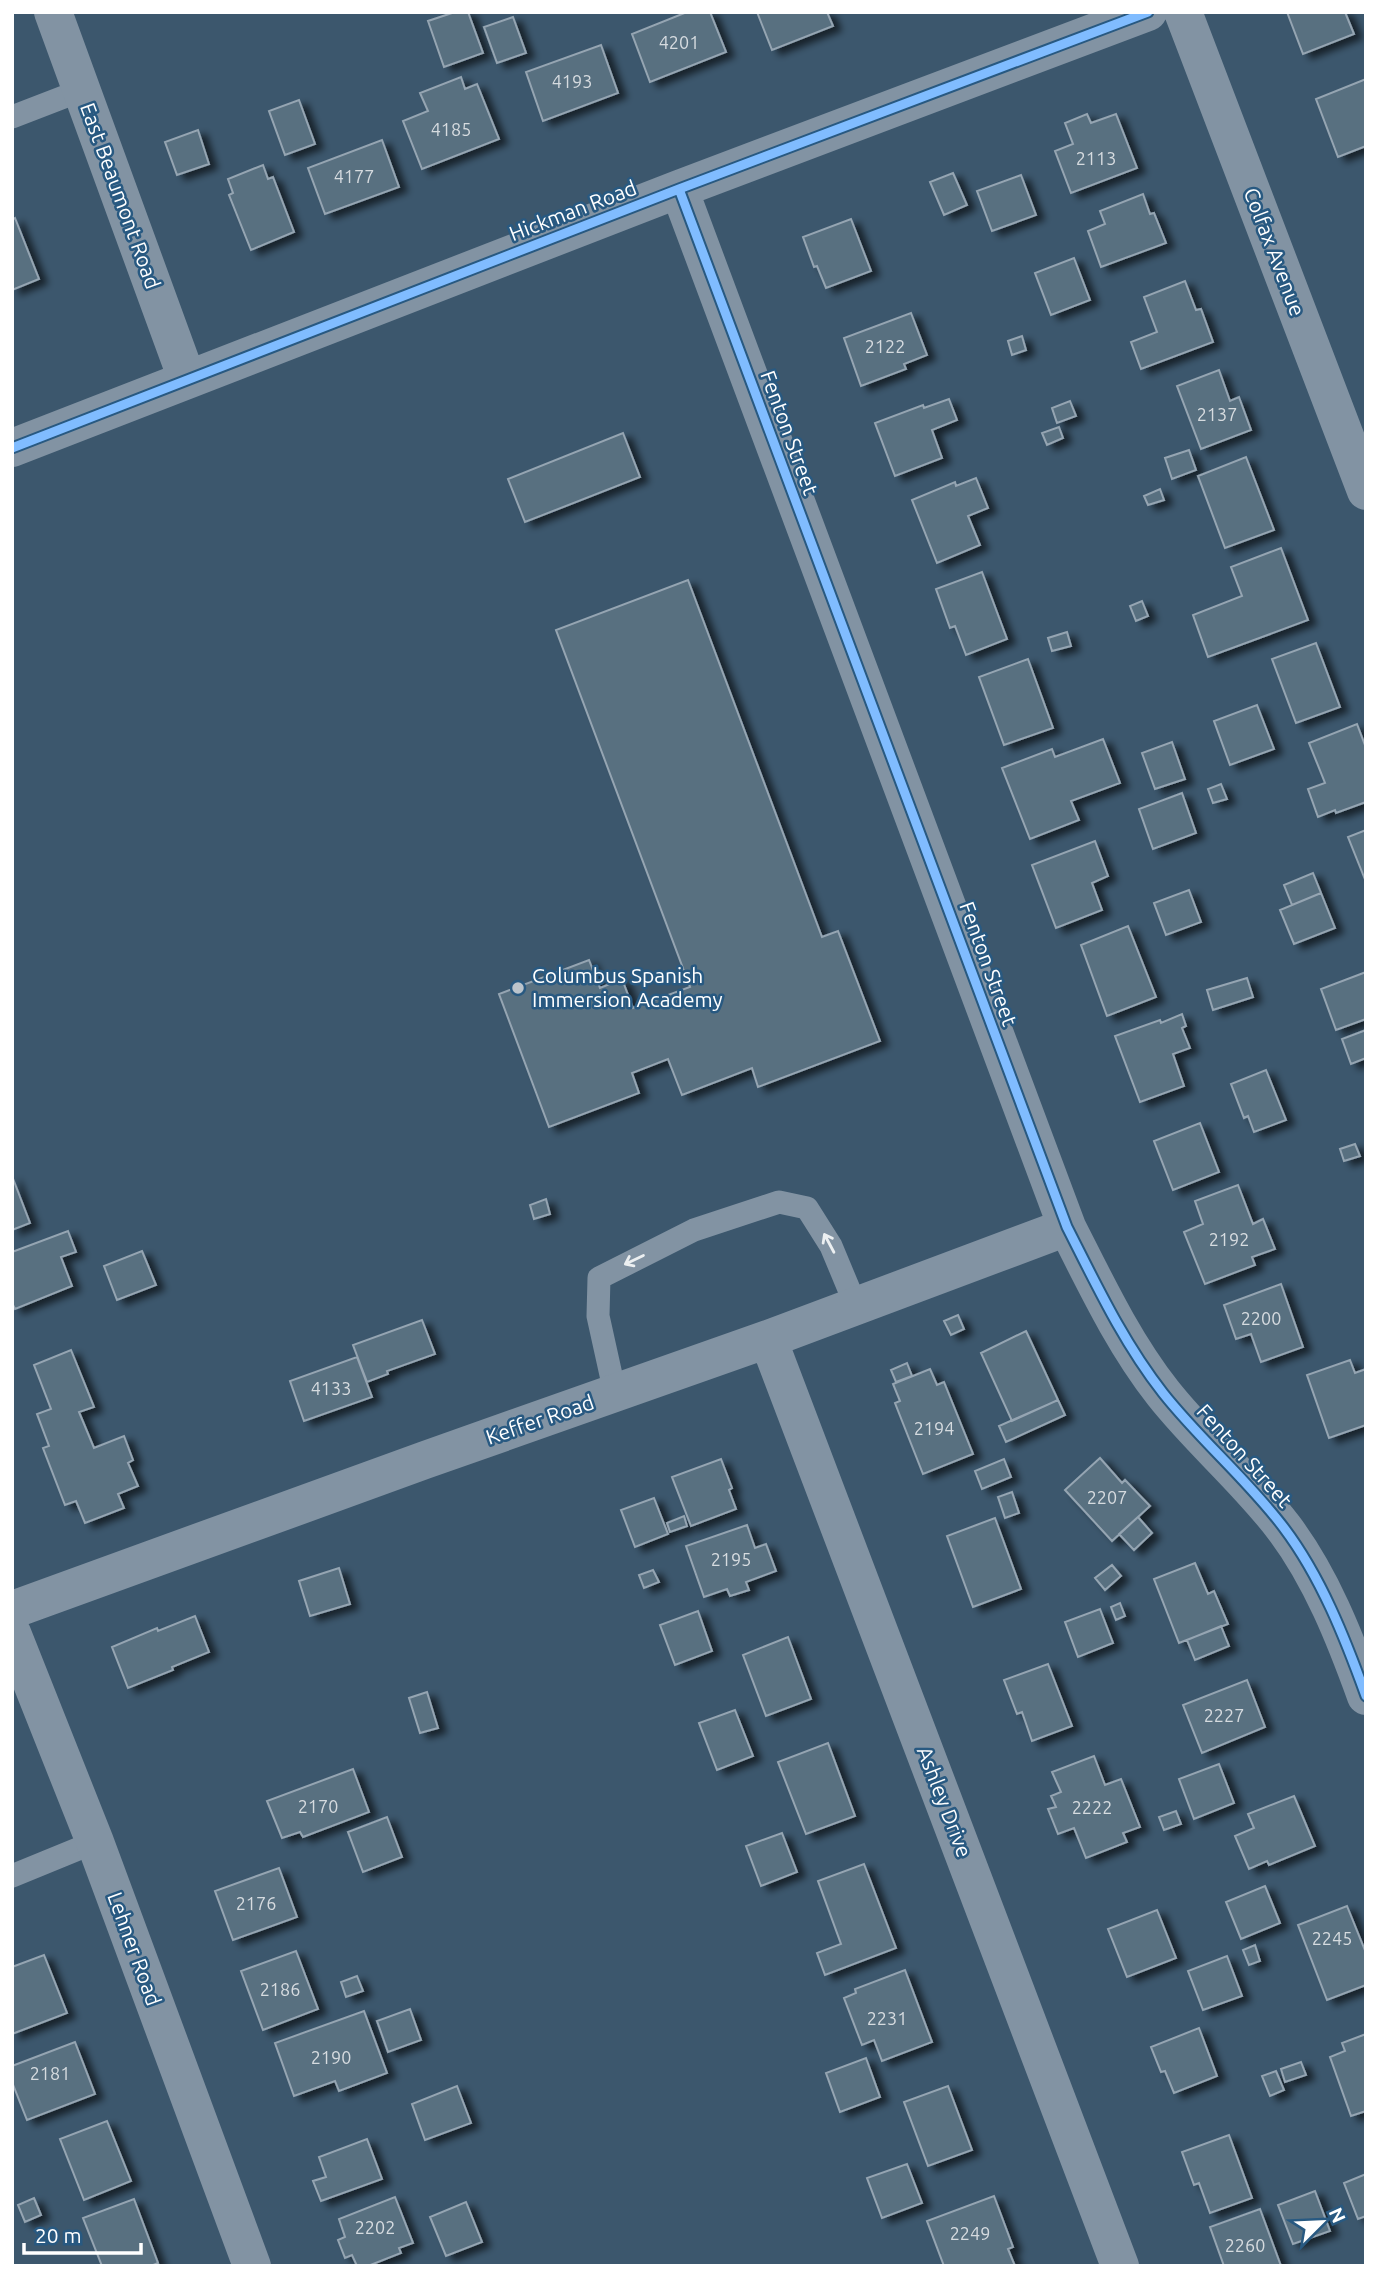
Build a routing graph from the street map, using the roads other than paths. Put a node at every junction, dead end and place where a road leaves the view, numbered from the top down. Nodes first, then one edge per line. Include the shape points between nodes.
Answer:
1 (53, 12) edge
2 (1148, 12) edge
3 (1183, 12) edge
4 (82, 90) junction
5 (12, 117) edge
6 (679, 189) junction
7 (187, 379) junction
8 (12, 448) edge
9 (1366, 491) edge
10 (1067, 1227) junction
11 (856, 1306) junction
12 (768, 1339) junction
13 (615, 1393) junction
14 (12, 1610) edge
15 (12, 1633) edge
16 (1366, 1696) edge
17 (95, 1842) junction
18 (12, 1876) edge
19 (252, 2266) edge
20 (1120, 2266) edge

1 - 4 street, East Beaumont Road
2 - 6 street, Hickman Road
3 - 9 street, Colfax Avenue
4 - 5 lane
4 - 7 street, East Beaumont Road
6 - 7 street, Hickman Road
6 - 10 street, Fenton Street
7 - 8 street, Hickman Road
10 - 11 street, Keffer Road
10 - 16 street, Fenton Street via 1115,1323 1163,1393 1284,1527 1311,1570
11 - 12 street, Keffer Road
11 -> 13 lane via 831,1246 807,1208 779,1202 694,1230 599,1278 598,1315
12 - 13 street, Keffer Road
12 - 20 street, Ashley Drive
13 - 14 street, Keffer Road
15 - 17 street, Lehner Road
17 - 18 lane
17 - 19 street, Lehner Road

